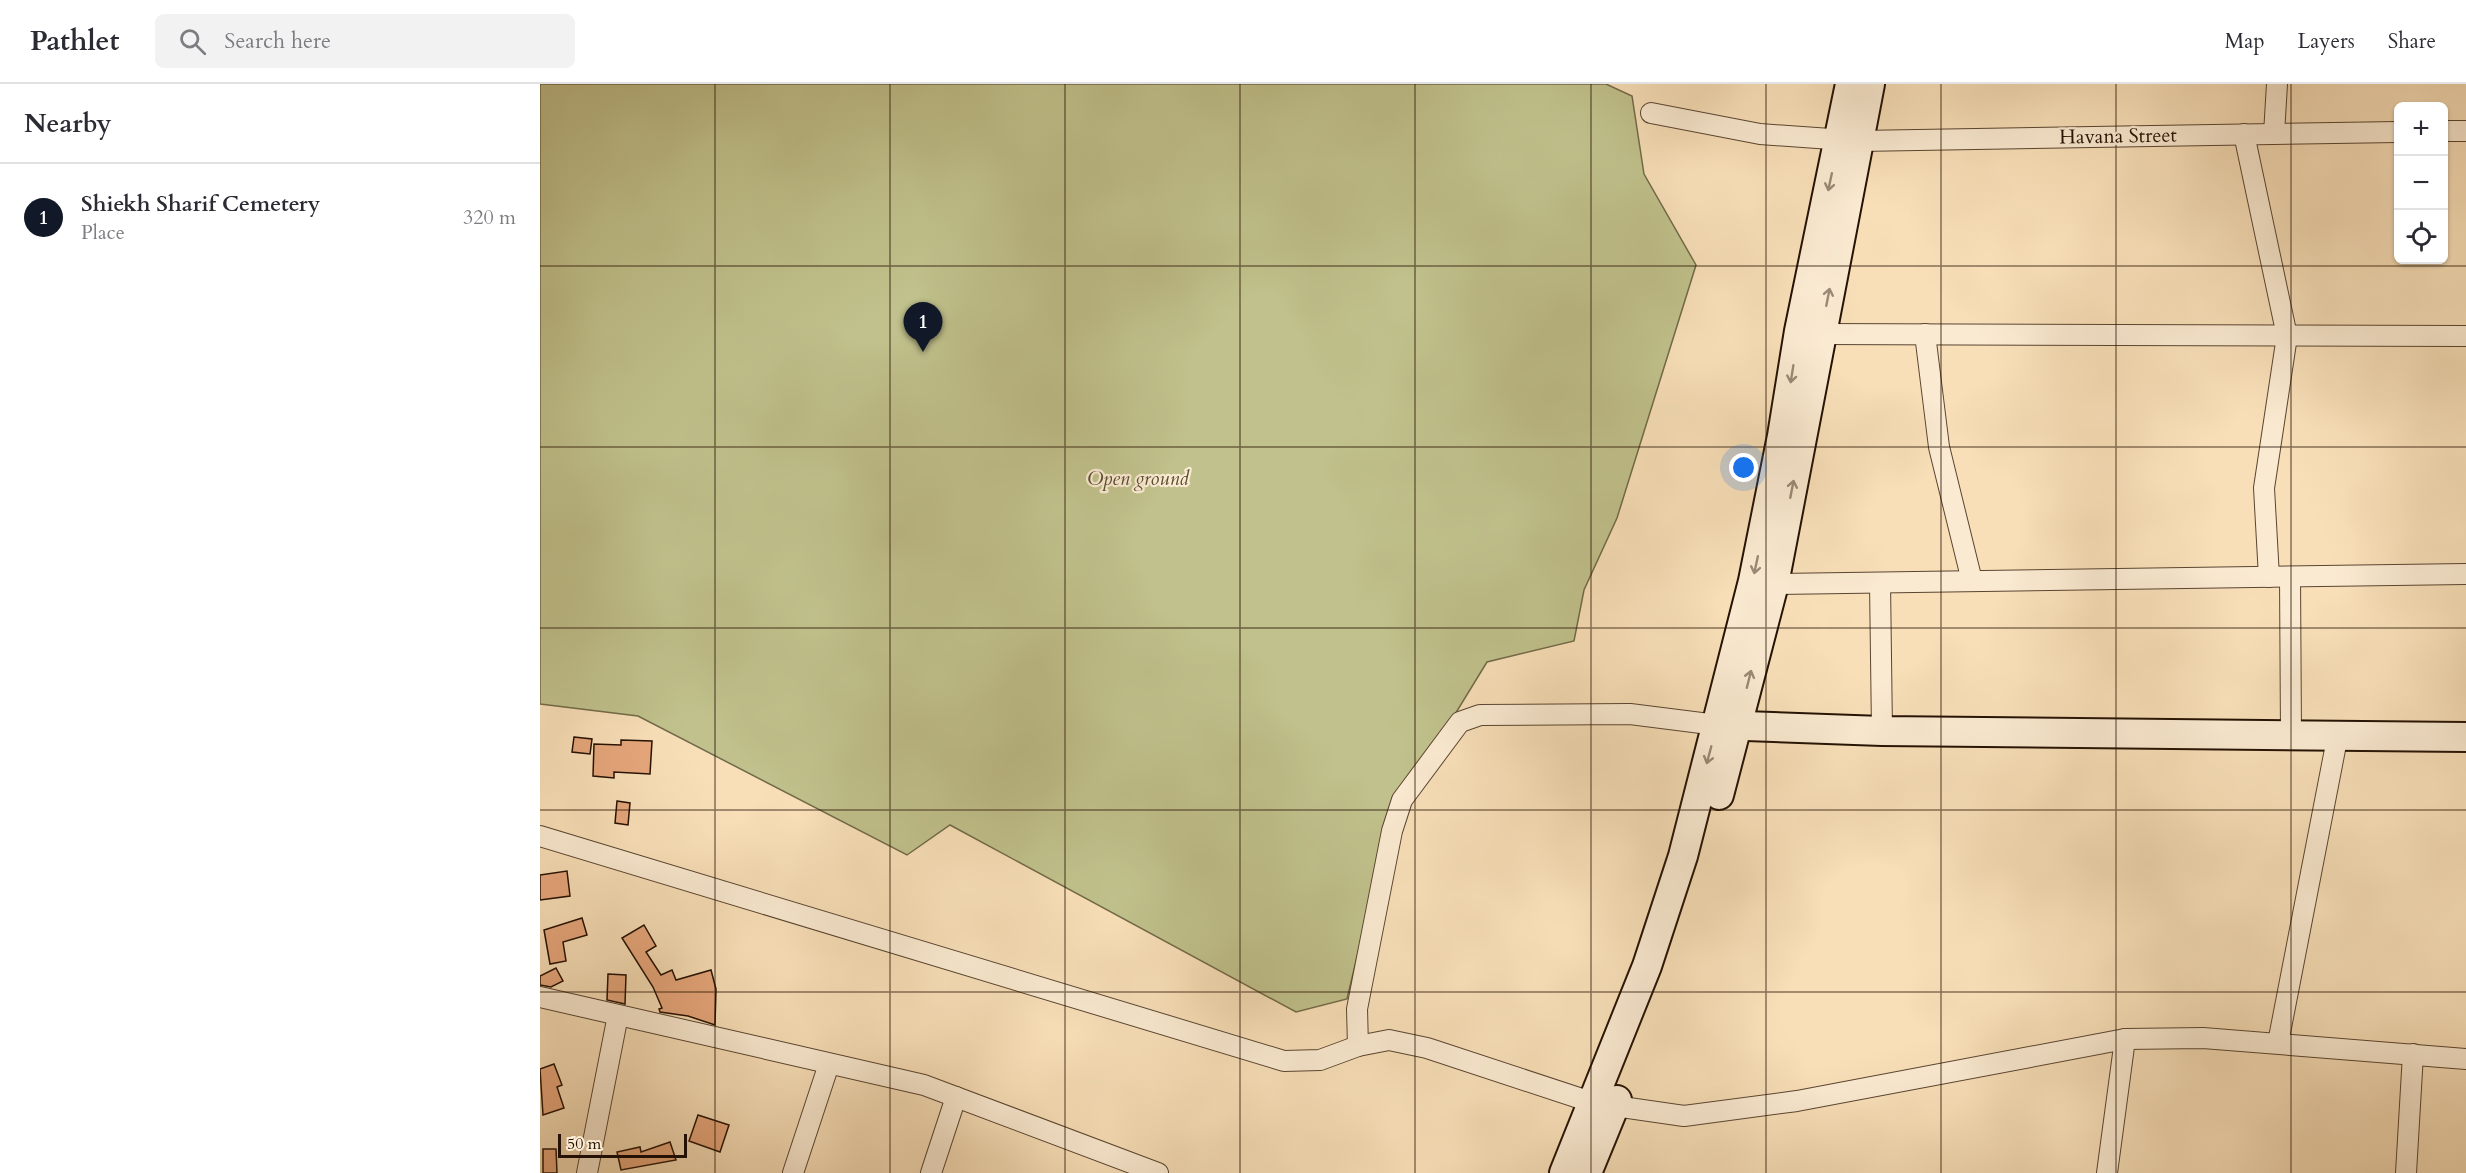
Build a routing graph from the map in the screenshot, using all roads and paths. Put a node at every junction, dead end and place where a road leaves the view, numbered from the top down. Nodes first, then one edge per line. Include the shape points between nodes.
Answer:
1 (1850, 84) edge
2 (1870, 84) edge
3 (2277, 84) edge
4 (1651, 113) dead end
5 (2448, 131) edge
6 (2466, 131) edge
7 (2394, 132) edge
8 (2244, 134) junction
9 (2274, 134) junction
10 (1849, 140) junction
11 (1820, 334) junction
12 (1925, 334) junction
13 (2287, 336) junction
14 (2466, 336) edge
15 (2466, 574) edge
16 (2269, 577) junction
17 (2290, 577) junction
18 (1972, 582) junction
19 (1880, 583) junction
20 (1774, 584) junction
21 (1727, 726) junction
22 (1882, 731) junction
23 (2338, 734) junction
24 (2291, 735) junction
25 (2466, 737) edge
26 (540, 836) edge
27 (540, 997) edge
28 (618, 1015) junction
29 (2125, 1039) junction
30 (2278, 1043) junction
31 (1358, 1046) junction
32 (2413, 1054) junction
33 (2466, 1059) edge
34 (829, 1064) junction
35 (956, 1097) junction
36 (1604, 1105) junction
37 (587, 1173) edge
38 (793, 1173) edge
39 (931, 1173) edge
40 (1158, 1173) edge
41 (1564, 1173) edge
42 (1587, 1173) edge
43 (2107, 1173) edge
44 (2406, 1173) edge

1 - 10 main road
2 - 10 main road
3 - 9 street
4 - 10 street, Havana Street via 1760,134
5 - 6 street
7 - 9 street, Havana Street
8 - 9 street, Havana Street
8 - 10 street, Havana Street
8 - 13 street
11 -> 10 main road
10 -> 21 main road via 1799,331
11 - 12 street
20 -> 11 main road
12 - 13 street
12 - 18 street via 1939,447
13 - 14 street
13 - 16 street via 2264,488
15 - 17 street
16 - 17 street
16 - 18 street
17 - 24 street
18 - 19 street
19 - 20 street
19 - 22 street
21 -> 20 main road
21 - 22 main road
21 - 31 street via 1620,714 1480,715 1460,722 1402,800 1392,831 1357,1009
21 - 36 main road via 1697,872 1664,972
22 - 24 main road
23 - 24 main road
23 - 25 main road
23 - 30 street
26 - 31 street via 1284,1061 1320,1060
27 - 28 street
28 - 34 street
28 - 37 street
29 - 30 street via 2203,1038
29 - 36 street via 1797,1101 1684,1116
29 - 43 street
30 - 32 street
31 - 36 street via 1389,1040 1427,1048
32 - 33 street
32 - 44 street
34 - 35 street via 924,1085
34 - 38 street
35 - 39 street
35 - 40 street
36 - 41 main road
36 - 42 main road

